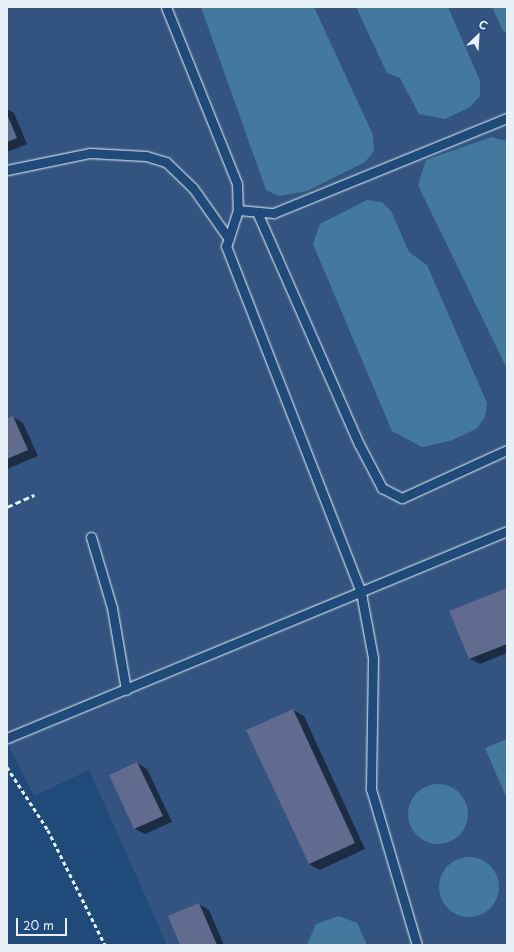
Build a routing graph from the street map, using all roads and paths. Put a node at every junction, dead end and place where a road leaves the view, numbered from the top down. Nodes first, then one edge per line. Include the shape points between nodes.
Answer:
1 (166, 7) edge
2 (507, 118) edge
3 (7, 170) edge
4 (238, 210) junction
5 (257, 212) junction
6 (229, 239) junction
7 (507, 450) edge
8 (507, 531) edge
9 (91, 537) dead end
10 (361, 593) junction
11 (126, 690) junction
12 (7, 738) edge
13 (7, 767) edge
14 (105, 945) edge
15 (417, 945) edge

1 - 4 lane via 238,184
2 - 5 lane via 274,213
3 - 6 lane via 90,153 146,156 166,162 192,188
4 - 5 lane
4 - 6 lane
5 - 7 lane via 359,444 382,488 402,498
6 - 10 lane via 226,246
8 - 10 lane
9 - 11 lane via 112,608
10 - 11 lane
10 - 15 lane via 373,658 371,789
11 - 12 lane
13 - 14 path via 48,830 78,897

